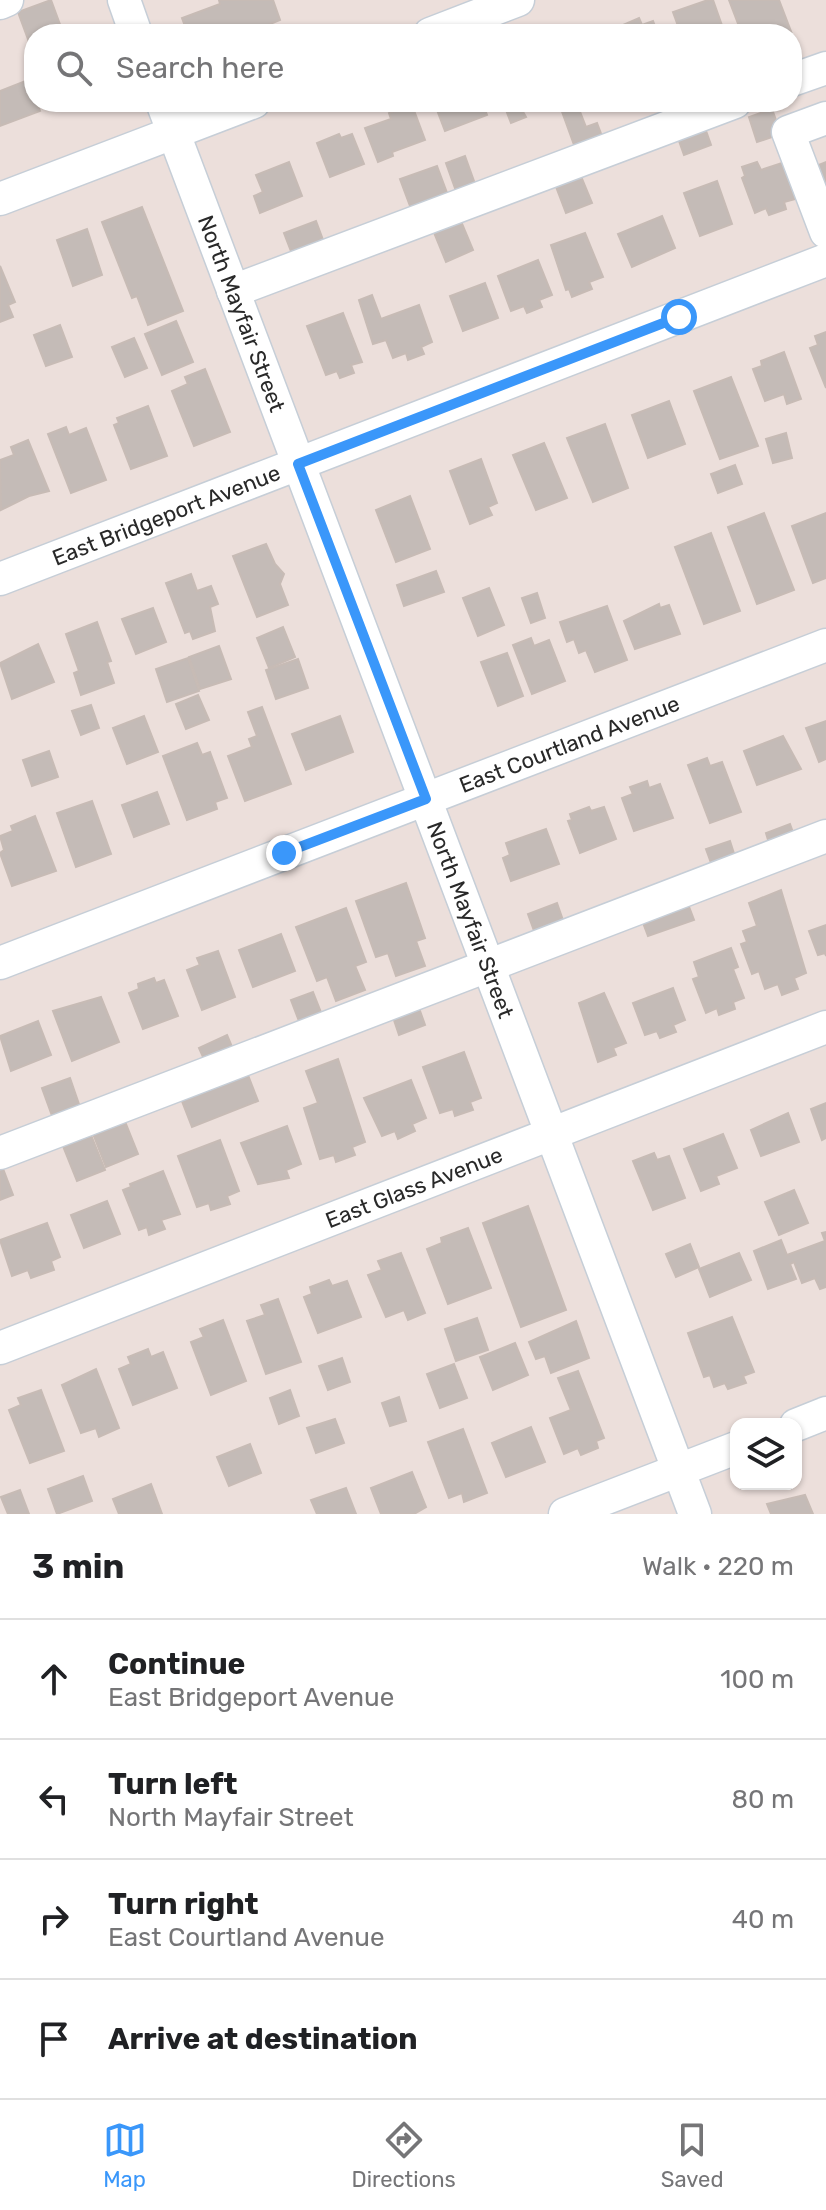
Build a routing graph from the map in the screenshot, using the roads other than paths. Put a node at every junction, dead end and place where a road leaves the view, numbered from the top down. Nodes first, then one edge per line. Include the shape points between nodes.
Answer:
1 (7, 0) edge
2 (124, 0) edge
3 (518, 0) edge
4 (0, 3) edge
5 (132, 24) edge
6 (456, 24) edge
7 (826, 68) edge
8 (802, 76) edge
9 (166, 112) edge
10 (228, 112) edge
11 (708, 112) edge
12 (826, 118) edge
13 (174, 133) junction
14 (0, 199) edge
15 (826, 232) edge
16 (826, 260) edge
17 (233, 291) junction
18 (298, 464) junction
19 (0, 579) edge
20 (826, 645) edge
21 (426, 799) junction
22 (826, 836) edge
23 (0, 963) edge
24 (489, 966) junction
25 (826, 1027) edge
26 (553, 1132) junction
27 (0, 1153) edge
28 (0, 1348) edge
29 (826, 1413) edge
30 (802, 1423) edge
31 (730, 1450) edge
32 (678, 1470) junction
33 (565, 1514) edge
34 (695, 1514) edge

1 - 4 street
2 - 5 street
3 - 6 street
7 - 8 street
9 - 13 street, North Mayfair Street
10 - 13 street
11 - 17 street
12 - 15 street via 788,132
13 - 14 street
13 - 17 street, North Mayfair Street
16 - 18 street, East Bridgeport Avenue
17 - 18 street, North Mayfair Street
18 - 19 street, East Bridgeport Avenue
18 - 21 street, North Mayfair Street
20 - 21 street, East Courtland Avenue
21 - 23 street, East Courtland Avenue
21 - 24 street, North Mayfair Street
22 - 24 street
24 - 26 street, North Mayfair Street
24 - 27 street
25 - 26 street, East Glass Avenue
26 - 28 street, East Glass Avenue
26 - 32 street, North Mayfair Street
29 - 30 street
31 - 32 street
32 - 33 street
32 - 34 street, North Mayfair Street

